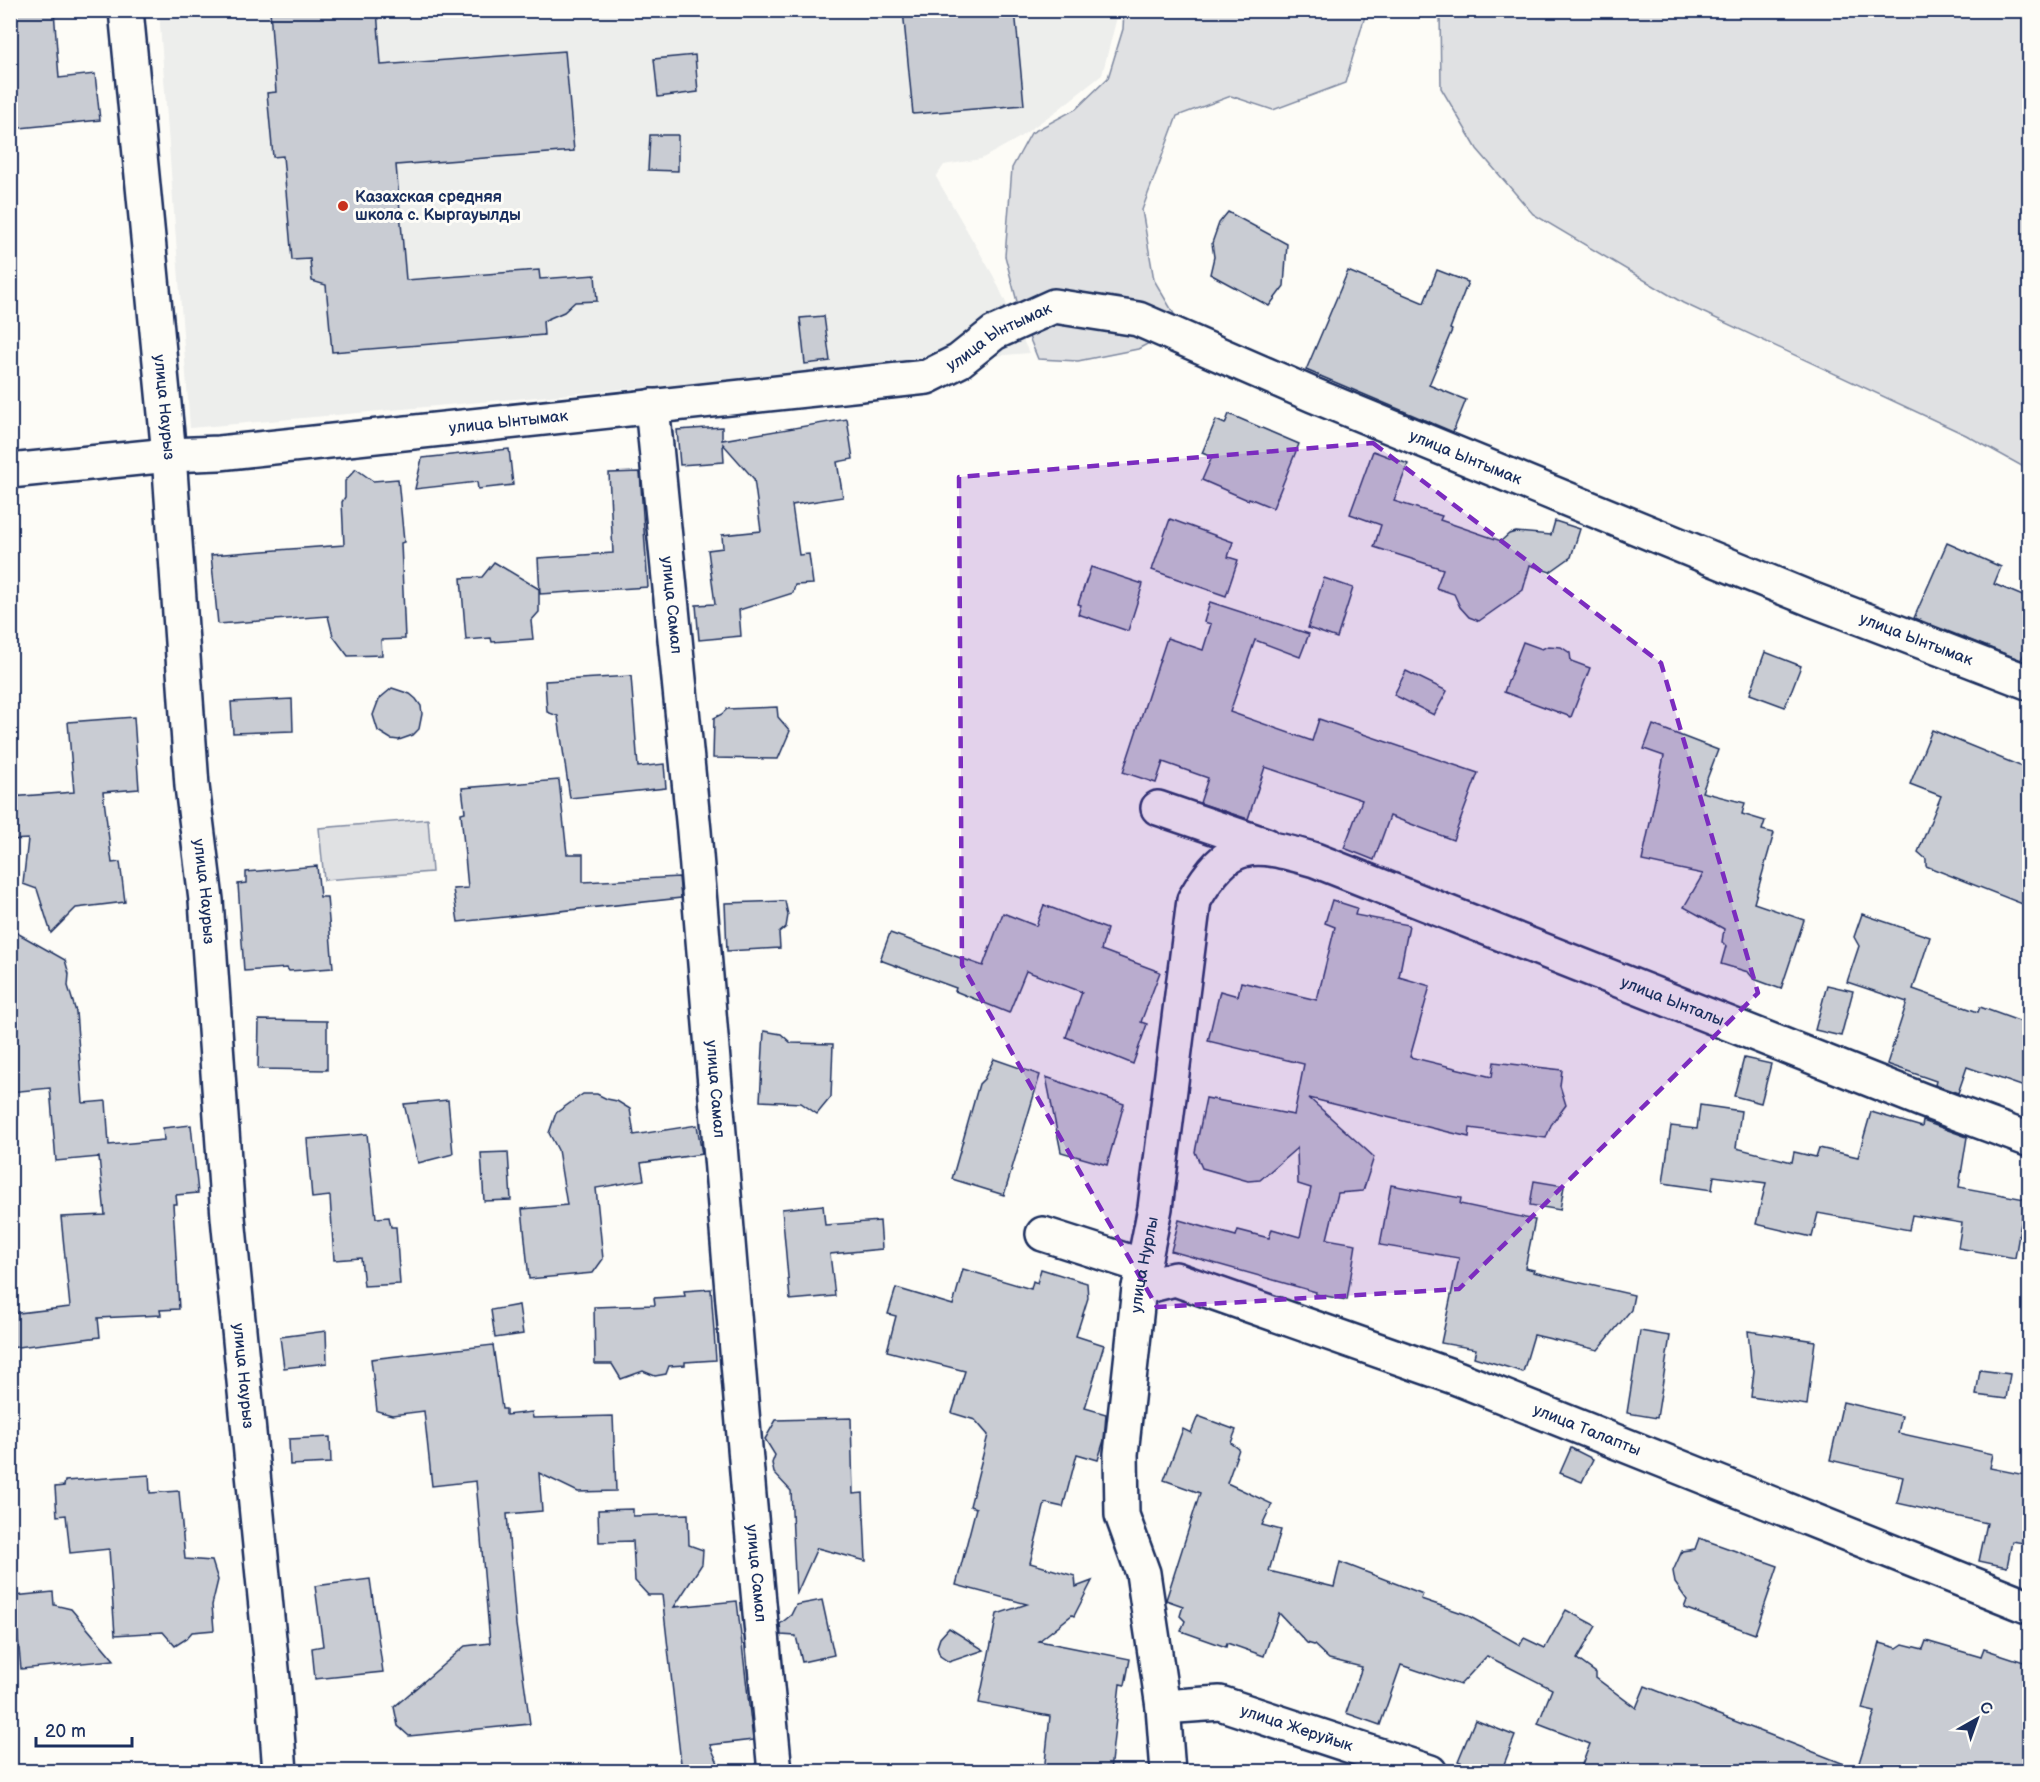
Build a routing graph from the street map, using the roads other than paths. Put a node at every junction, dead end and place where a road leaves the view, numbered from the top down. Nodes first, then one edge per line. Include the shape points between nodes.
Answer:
1 (126, 10) edge
2 (652, 406) junction
3 (169, 455) junction
4 (10, 471) edge
5 (2030, 683) edge
6 (1158, 808) dead end
7 (1279, 849) junction
8 (1315, 861) joint
9 (2030, 1140) edge
10 (1043, 1233) dead end
11 (1141, 1277) junction
12 (2030, 1607) edge
13 (1162, 1707) junction
14 (279, 1772) edge
15 (776, 1772) edge
16 (1168, 1772) edge
17 (1430, 1772) edge

1 - 3 street, улица Наурыз
2 - 3 street, улица Ынтымак via 219,453
2 - 5 street, улица Ынтымак via 927,377 959,361 994,333 1054,306 1138,319 1313,395
2 - 15 street, улица Самал via 694,831
3 - 4 street, улица Ынтымак
3 - 14 street, улица Наурыз via 192,786 206,900 228,1217
6 - 7 street
7 - 8 street, улица Нурлы
7 - 11 street, улица Нурлы via 1235,852 1208,876 1194,900 1155,1208
8 - 9 street, улица Ынталы
10 - 11 street
11 - 12 street, улица Талапты via 1175,1279 1446,1374
11 - 13 street, улица Нурлы via 1120,1454 1122,1515 1143,1573
13 - 16 street, улица Нурлы
13 - 17 street, улица Жеруйык via 1220,1703

